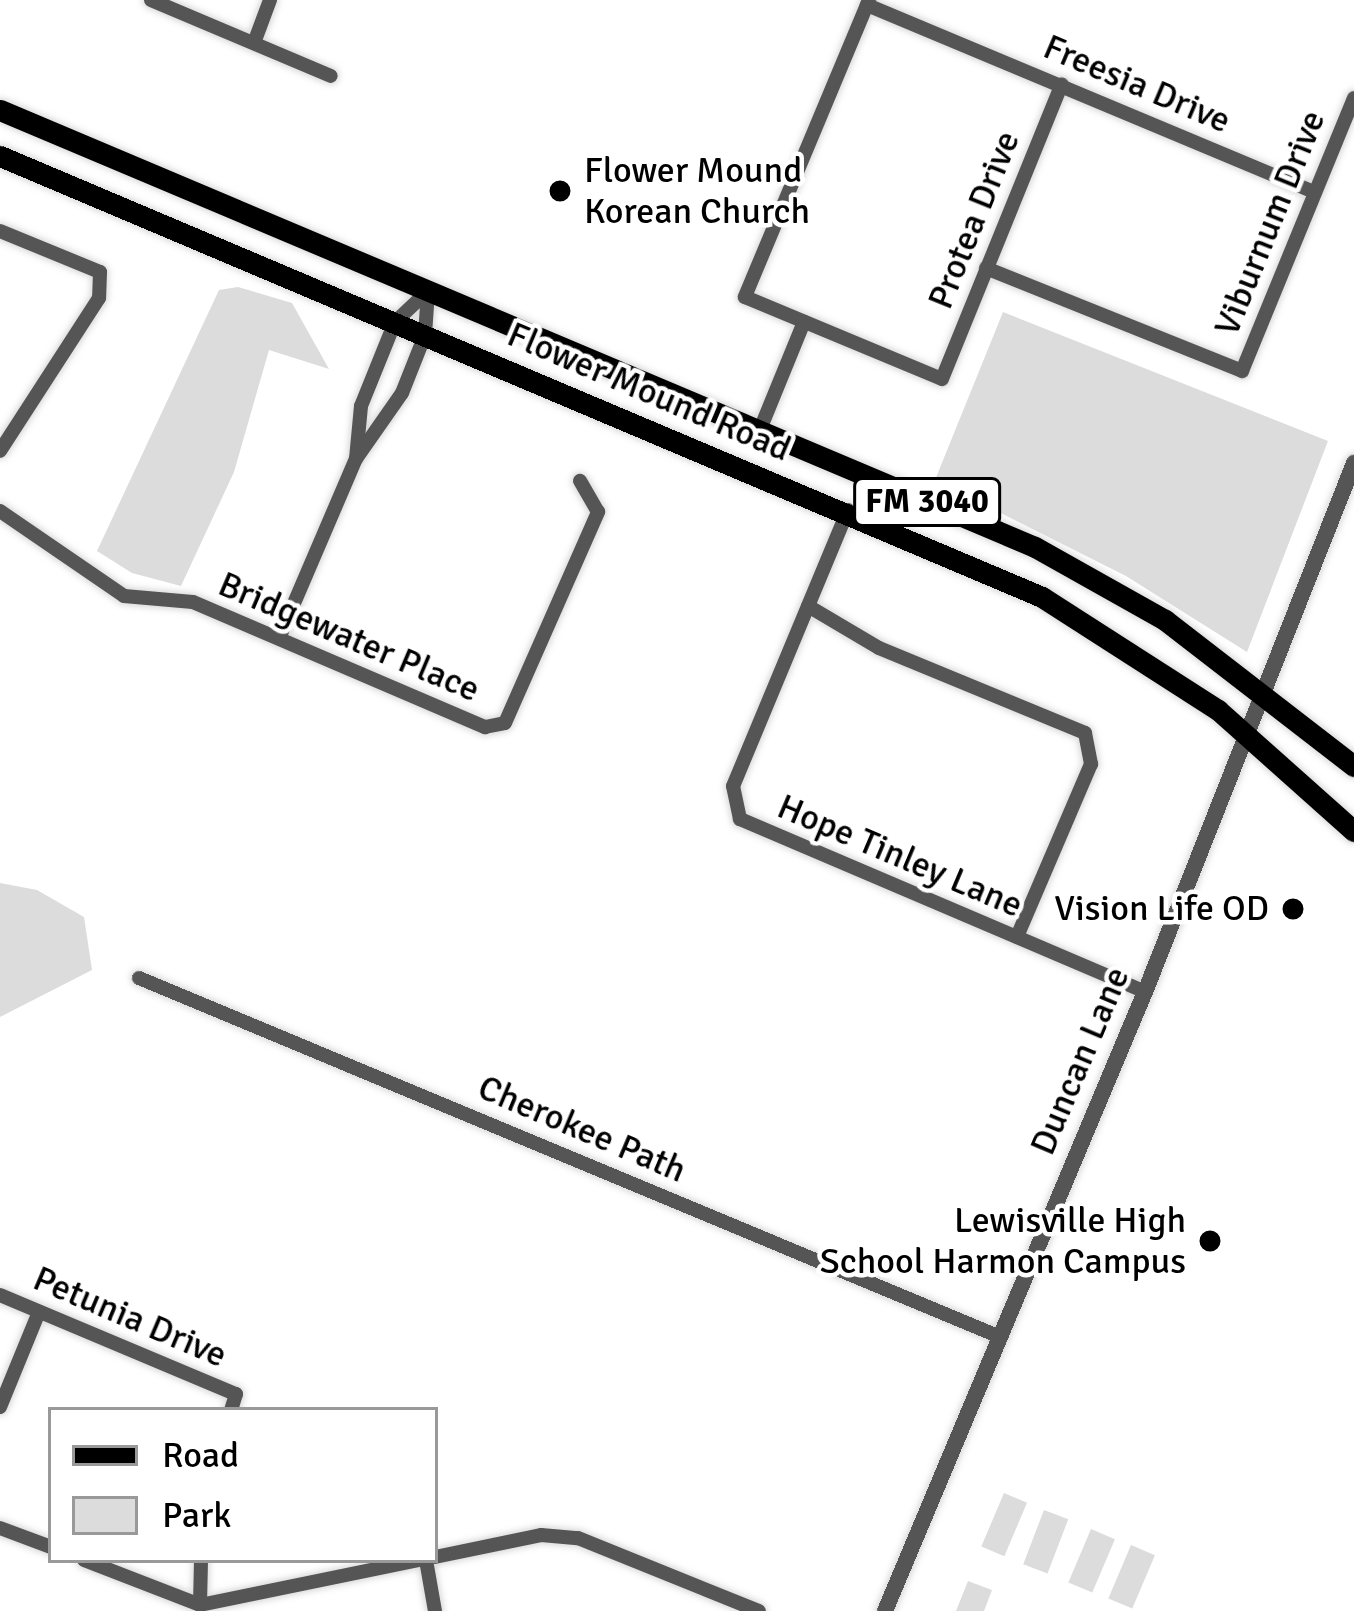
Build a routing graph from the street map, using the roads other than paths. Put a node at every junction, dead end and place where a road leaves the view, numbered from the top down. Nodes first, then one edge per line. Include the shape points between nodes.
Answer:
1 (151, 0) edge
2 (270, 0) edge
3 (868, 3) edge
4 (254, 44) junction
5 (331, 76) dead end
6 (1062, 84) junction
7 (1354, 98) edge
8 (0, 110) edge
9 (0, 156) edge
10 (1316, 192) junction
11 (0, 231) edge
12 (986, 268) junction
13 (428, 291) junction
14 (395, 322) junction
15 (804, 322) junction
16 (425, 335) junction
17 (759, 432) junction
18 (0, 451) edge
19 (356, 459) junction
20 (1354, 463) edge
21 (580, 481) dead end
22 (848, 510) junction
23 (0, 511) edge
24 (808, 606) junction
25 (280, 636) junction
26 (1258, 685) junction
27 (1247, 734) junction
28 (1354, 766) edge
29 (1354, 831) edge
30 (1017, 937) junction
31 (139, 978) dead end
32 (1145, 992) junction
33 (0, 1295) edge
34 (39, 1312) junction
35 (1000, 1337) junction
36 (0, 1407) edge
37 (232, 1407) edge
38 (0, 1528) edge
39 (48, 1546) edge
40 (438, 1556) edge
41 (92, 1563) edge
42 (201, 1563) edge
43 (408, 1563) edge
44 (424, 1563) edge
45 (200, 1605) junction
46 (435, 1611) edge
47 (759, 1611) edge
48 (885, 1611) edge

1 - 4 street
2 - 4 street
3 - 6 street, Freesia Drive
3 - 15 street via 745,297
4 - 5 street
6 - 10 street, Freesia Drive
6 - 12 street, Protea Drive
7 - 10 street, Viburnum Drive
8 - 13 main road, Flower Mound Road / FM 3040
9 - 14 main road, Flower Mound Road / FM 3040
10 - 12 street, Viburnum Drive via 1242,371
11 - 18 street via 100,272 99,298
12 - 15 street, Protea Drive via 942,379
13 - 14 street
13 - 16 street
13 - 17 main road, Flower Mound Road / FM 3040
14 - 16 main road, Flower Mound Road / FM 3040
14 - 19 street via 361,406
15 - 17 street
16 - 19 street via 386,426
16 - 22 main road, Flower Mound Road / FM 3040
17 - 26 main road, Flower Mound Road / FM 3040 via 1035,548
19 - 25 street
20 - 26 street, Duncan Lane
21 - 25 street, Bridgewater Place via 598,512 505,723 485,727
22 - 24 street, Hope Tinley Lane
22 - 27 main road, Flower Mound Road / FM 3040 via 1069,612
23 - 25 street, Bridgewater Place via 124,596 193,602
24 - 30 street via 880,648 1085,734 1090,764
24 - 30 street, Hope Tinley Lane via 733,786 740,819
26 - 27 street, Duncan Lane
26 - 28 main road, FM 3040
27 - 29 main road, FM 3040
27 - 32 street, Duncan Lane
30 - 32 street, Hope Tinley Lane
31 - 35 street, Cherokee Path
32 - 35 street, Duncan Lane
33 - 34 street, Petunia Drive
34 - 36 street
34 - 37 street, Petunia Drive via 236,1394
35 - 48 street, Duncan Lane
38 - 39 street
40 - 47 street via 541,1535 578,1538
41 - 45 street
42 - 45 street
43 - 45 street
44 - 46 street

